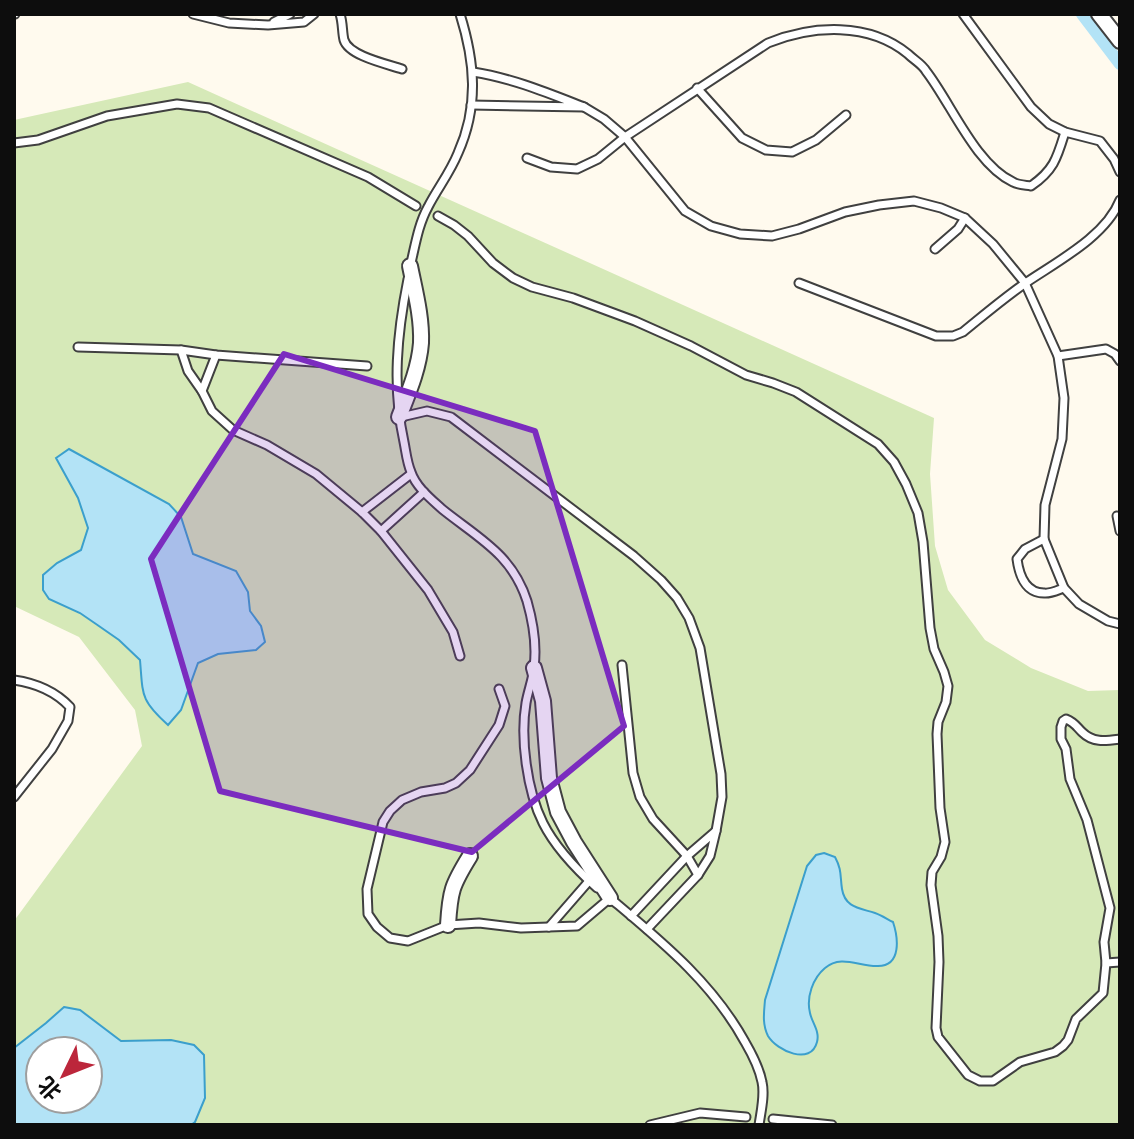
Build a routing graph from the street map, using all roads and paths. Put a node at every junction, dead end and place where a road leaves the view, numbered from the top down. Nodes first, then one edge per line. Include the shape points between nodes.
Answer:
1 (193, 14) edge
2 (290, 14) edge
3 (314, 14) edge
4 (340, 14) edge
5 (460, 14) edge
6 (963, 14) edge
7 (1099, 14) edge
8 (268, 25) junction
9 (1120, 41) edge
10 (402, 69) dead end
11 (473, 72) junction
12 (535, 88) junction
13 (697, 88) junction
14 (471, 105) junction
15 (532, 105) junction
16 (584, 107) junction
17 (846, 115) dead end
18 (1065, 132) junction
19 (625, 137) junction
20 (14, 143) edge
21 (527, 158) dead end
22 (1120, 172) edge
23 (1120, 200) edge
24 (416, 206) dead end
25 (438, 216) dead end
26 (965, 218) junction
27 (935, 249) dead end
28 (410, 266) junction
29 (799, 283) dead end
30 (1025, 283) junction
31 (78, 347) dead end
32 (181, 350) junction
33 (216, 355) junction
34 (1058, 356) junction
35 (1120, 361) edge
36 (367, 366) dead end
37 (202, 391) junction
38 (399, 417) junction
39 (411, 474) junction
40 (424, 492) junction
41 (362, 512) junction
42 (1117, 516) dead end
43 (381, 531) junction
44 (1120, 531) edge
45 (1044, 539) junction
46 (1064, 588) junction
47 (1120, 624) edge
48 (460, 656) dead end
49 (622, 665) dead end
50 (534, 668) junction
51 (14, 680) edge
52 (499, 689) dead end
53 (1120, 739) edge
54 (14, 797) edge
55 (716, 831) junction
56 (470, 856) dead end
57 (687, 856) junction
58 (698, 875) junction
59 (589, 881) junction
60 (610, 898) junction
61 (631, 916) junction
62 (448, 925) junction
63 (549, 927) junction
64 (647, 929) junction
65 (1120, 962) edge
66 (1106, 963) junction
67 (746, 1117) dead end
68 (773, 1119) dead end
69 (650, 1125) edge
70 (759, 1125) edge
71 (832, 1125) edge

1 - 8 lane
2 - 8 lane
3 - 8 lane via 304,22
4 - 10 lane via 349,48
5 - 11 lane
6 - 18 lane via 1031,107
7 - 9 street
11 - 12 lane
11 - 14 lane
12 - 15 lane
12 - 16 lane
13 - 17 lane via 742,138 766,150 792,152
13 - 18 lane via 788,35 845,29 899,47 925,68 977,148 1014,183 1031,186 1046,176
13 - 19 lane
14 - 15 lane
14 - 28 lane via 459,152 427,209
15 - 16 lane
16 - 19 lane
18 - 22 lane via 1100,141
19 - 21 lane via 577,169
19 - 26 lane via 685,211 740,234 772,236 845,212 914,201
20 - 24 lane via 107,116 194,105 354,171
23 - 30 lane via 1095,233
25 - 66 lane via 513,278 635,321 746,375 796,392 878,444 894,462 918,513 930,628 948,686 937,734 945,842 931,885 939,949 936,1028 968,1075 993,1081 1020,1062 1063,1046 1076,1019 1103,993
26 - 27 lane
26 - 30 lane
28 - 38 lane via 399,323
28 - 38 street via 421,344
29 - 30 lane via 936,336 963,332
30 - 34 lane
31 - 32 lane
32 - 33 lane
32 - 37 lane
33 - 36 lane
33 - 37 lane
34 - 35 lane via 1106,349
34 - 45 lane via 1062,439 1045,505
37 - 41 lane via 212,411 233,430 316,474
38 - 39 lane
38 - 55 lane via 427,411 451,417 634,556 677,598 703,664 721,774
39 - 40 lane
39 - 41 lane
40 - 43 lane
40 - 50 lane via 505,559 517,577 534,633
41 - 43 lane
42 - 44 lane
43 - 48 lane via 428,590 453,632
45 - 46 lane
45 - 46 lane via 1017,559 1019,575 1030,589 1044,594
46 - 47 lane via 1079,604
49 - 57 lane via 640,797
50 - 59 lane via 525,704 524,742 531,788 543,823
50 - 60 street via 558,812
51 - 54 lane via 33,683 70,707 52,749
52 - 62 lane via 505,706 499,725 470,770 456,783 402,800 390,811 367,889 368,914 390,938 408,941
53 - 66 lane via 1089,739 1066,719 1061,727 1070,779 1087,820 1110,908
55 - 57 lane
55 - 58 lane
56 - 62 street via 453,883
57 - 58 lane
57 - 61 lane
58 - 64 lane
59 - 60 lane
59 - 63 lane
60 - 61 lane
60 - 63 lane via 577,926
61 - 64 lane
62 - 63 lane
64 - 70 lane via 706,985 733,1020 762,1084
65 - 66 lane
67 - 69 lane via 700,1113
68 - 71 lane

